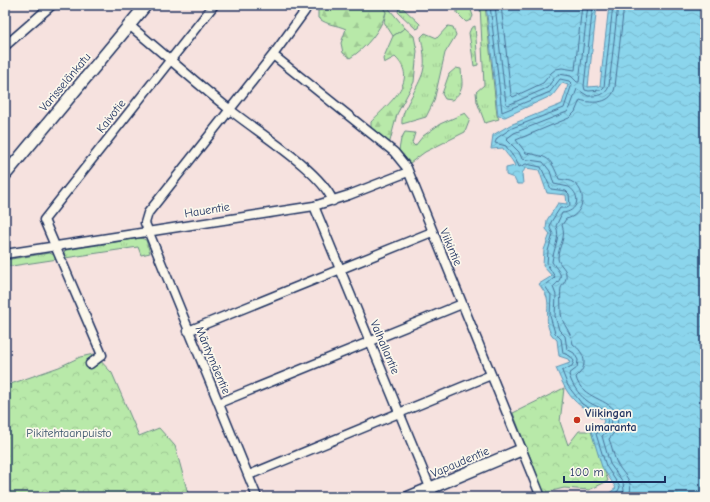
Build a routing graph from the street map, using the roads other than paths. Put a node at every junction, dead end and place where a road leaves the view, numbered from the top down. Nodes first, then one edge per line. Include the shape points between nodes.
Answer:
1 (52, 5) edge
2 (146, 5) edge
3 (214, 5) edge
4 (298, 5) edge
5 (130, 25) junction
6 (5, 46) edge
7 (273, 55) junction
8 (171, 60) junction
9 (230, 110) junction
10 (408, 172) junction
11 (5, 175) edge
12 (333, 201) junction
13 (314, 206) junction
14 (148, 232) junction
15 (432, 232) junction
16 (55, 246) junction
17 (5, 254) edge
18 (339, 269) junction
19 (462, 304) junction
20 (188, 332) junction
21 (369, 341) junction
22 (90, 364) dead end
23 (491, 375) junction
24 (219, 403) junction
25 (399, 413) junction
26 (521, 450) junction
27 (248, 475) junction
28 (432, 493) edge
29 (257, 497) edge
30 (409, 497) edge
31 (541, 497) edge

1 - 6 street
2 - 5 street, Varisselänkatu
3 - 8 street, Kaivotie
4 - 7 street via 305,11
5 - 8 street
5 - 11 street, Varisselänkatu
7 - 9 street
7 - 10 street, Viikintie via 394,152
8 - 9 street
8 - 16 street, Kaivotie via 44,220
9 - 12 street via 300,164 329,191
9 - 14 street via 148,213 145,223
10 - 12 street, Hauentie
10 - 15 street, Viikintie
12 - 13 street, Hauentie
13 - 14 street, Hauentie
13 - 18 street, Valhallantie
14 - 16 street, Hauentie
14 - 20 street, Mäntymäentie
15 - 18 street
15 - 19 street, Viikintie
16 - 17 street, Hauentie
16 - 22 street via 102,355
18 - 20 street
18 - 21 street, Valhallantie
19 - 21 street
19 - 23 street, Viikintie
20 - 24 street, Mäntymäentie
21 - 24 street
21 - 25 street, Valhallantie
23 - 25 street
23 - 26 street, Viikintie
24 - 27 street, Mäntymäentie
25 - 27 street
25 - 28 street, Valhallantie
26 - 28 street, Vapaudentie
26 - 31 street, Viikintie
27 - 29 street, Mäntymäentie
28 - 30 street, Vapaudentie

